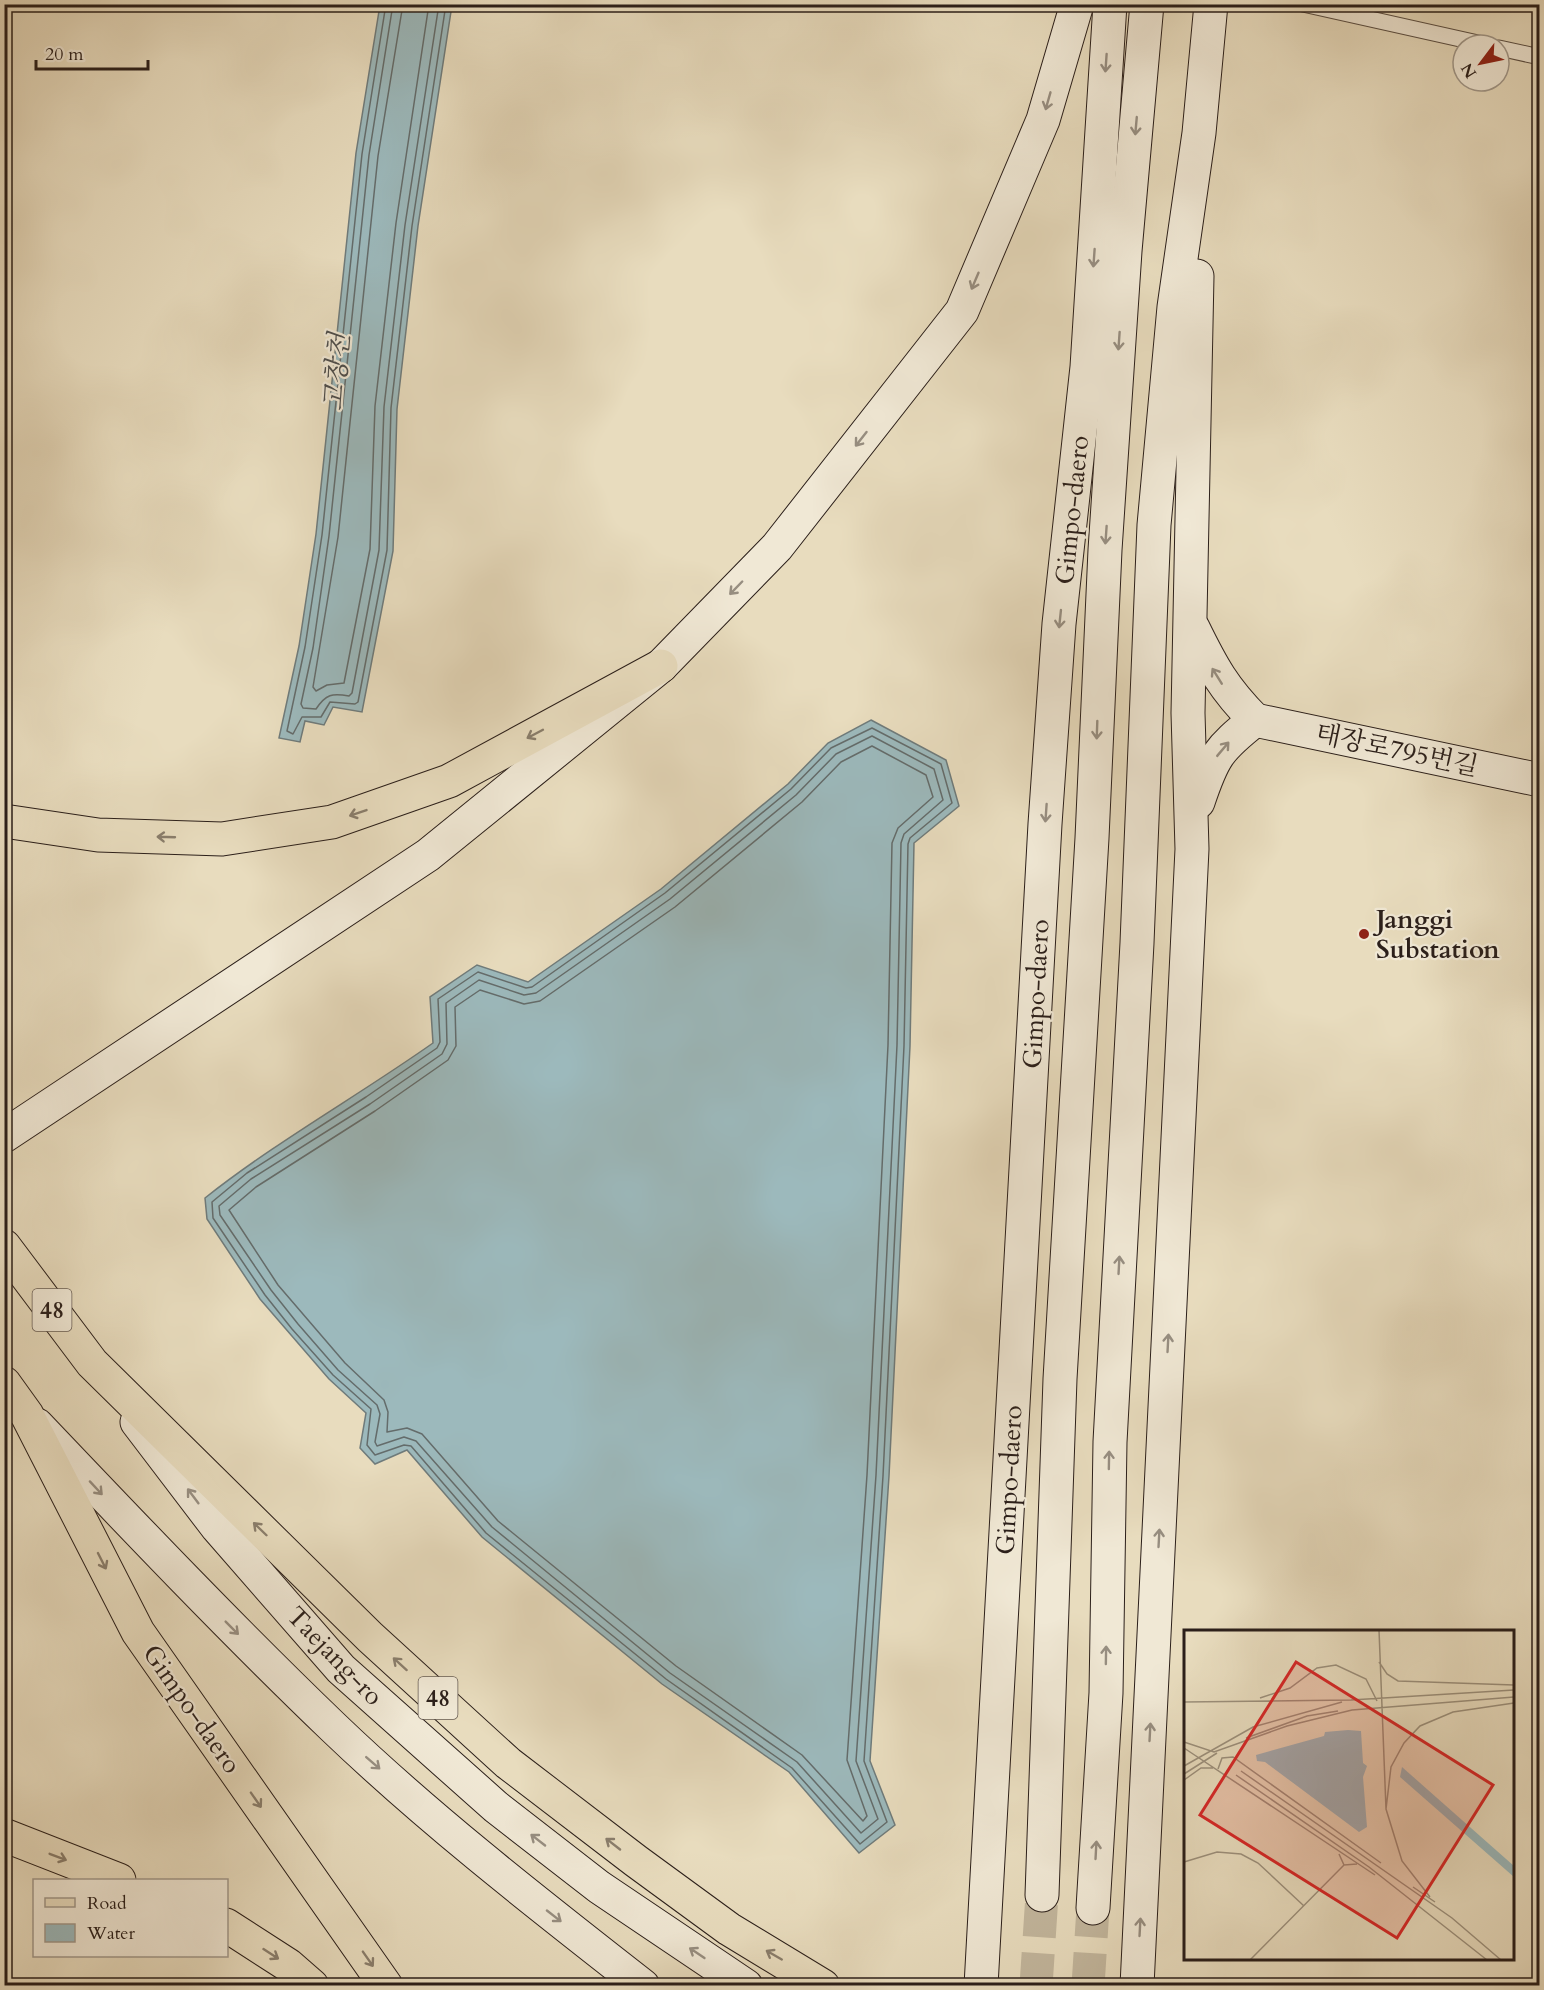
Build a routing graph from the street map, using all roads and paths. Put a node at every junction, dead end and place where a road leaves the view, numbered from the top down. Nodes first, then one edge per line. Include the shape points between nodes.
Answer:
1 (1077, 4) edge
2 (1110, 4) edge
3 (1147, 4) edge
4 (1211, 4) edge
5 (1304, 4) edge
6 (1451, 37) edge
7 (1511, 51) edge
8 (1539, 57) edge
9 (1199, 133) junction
10 (1190, 620) junction
11 (661, 666) junction
12 (1255, 720) junction
13 (1539, 780) edge
14 (4, 821) edge
15 (1191, 821) junction
16 (4, 1136) edge
17 (8, 1251) edge
18 (92, 1363) junction
19 (4, 1383) edge
20 (27, 1415) junction
21 (4, 1835) edge
22 (114, 1879) edge
23 (1042, 1895) tunnel mouth
24 (1093, 1908) tunnel mouth
25 (228, 1926) edge
26 (312, 1986) edge
27 (386, 1986) edge
28 (643, 1986) edge
29 (746, 1986) edge
30 (823, 1986) edge
31 (981, 1986) edge
32 (1137, 1986) edge

1 -> 11 main road via 1043,120 962,311 777,547
2 -> 31 main road, Gimpo-daero via 1087,367 1059,624 1045,824
3 -> 23 main road, Gimpo-daero via 1105,550 1092,850 1060,1379
4 - 9 main road
5 - 6 lane
7 - 8 lane
9 - 10 main road
24 -> 9 main road via 1106,1693 1110,1442 1137,943 1154,525 1174,307
12 -> 10 main road via 1228,693
10 - 15 main road
11 -> 14 main road via 449,780 332,822 222,839 98,835
11 - 16 main road via 428,855
12 - 13 main road, 태장로795번길
15 -> 12 main road via 1211,763 1231,739
32 -> 15 main road
17 - 18 main road, Taejang-ro / 48
29 -> 18 main road, Taejang-ro via 598,1887 506,1815 341,1669 217,1527
30 -> 18 main road, 48 via 729,1929 508,1763 370,1637
19 - 20 main road, Taejang-ro
20 -> 27 main road, Gimpo-daero via 138,1632
20 -> 28 main road, Taejang-ro via 184,1580 334,1728 482,1859
21 -> 22 main road
25 -> 26 main road via 288,1965

